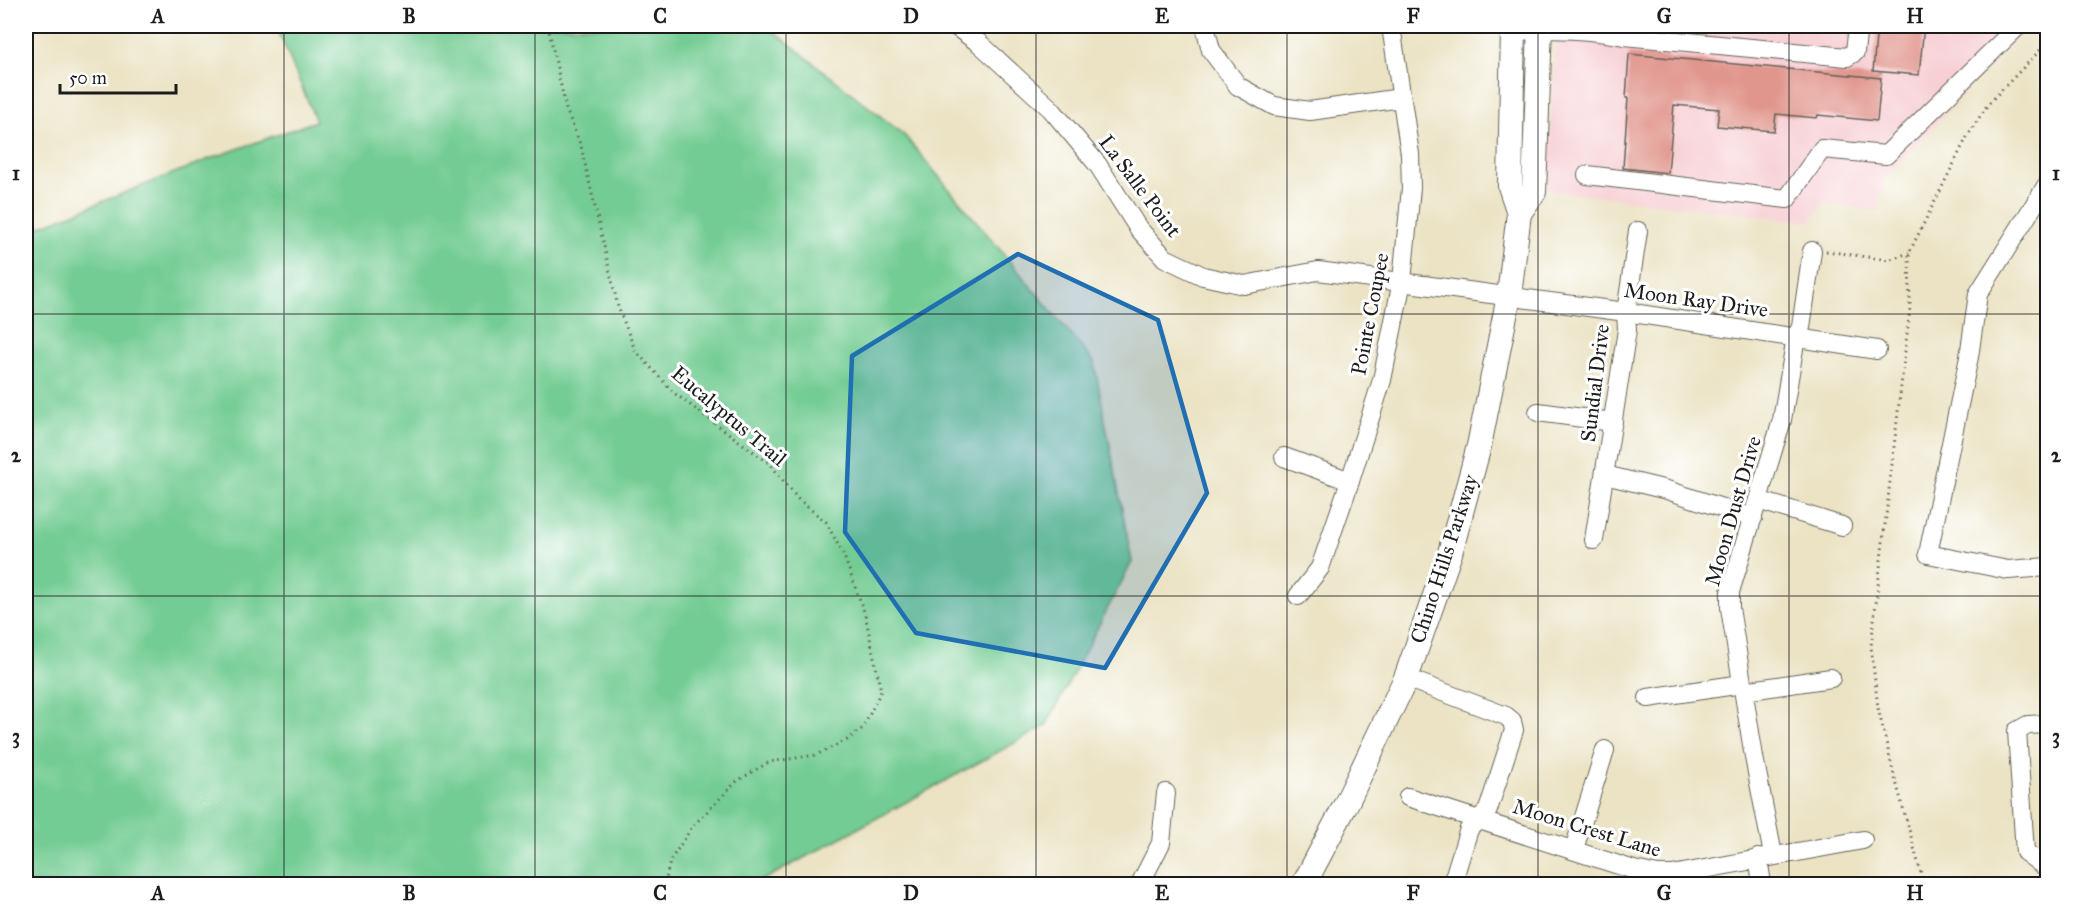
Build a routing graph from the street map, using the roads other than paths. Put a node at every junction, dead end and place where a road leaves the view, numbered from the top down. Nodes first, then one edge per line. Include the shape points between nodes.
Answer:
1 (955, 26) edge
2 (1205, 26) edge
3 (1391, 26) edge
4 (1858, 26) edge
5 (2018, 26) edge
6 (1540, 27) edge
7 (1513, 29) edge
8 (1625, 31) edge
9 (1688, 34) edge
10 (1401, 98) junction
11 (1587, 175) dead end
12 (2048, 183) edge
13 (1519, 213) junction
14 (1638, 231) dead end
15 (1812, 250) road end
16 (1402, 281) junction
17 (1509, 296) junction
18 (1626, 312) junction
19 (1796, 338) junction
20 (1877, 350) dead end
21 (1538, 412) dead end
22 (1612, 422) junction
23 (1284, 457) dead end
24 (1605, 475) junction
25 (1350, 481) junction
26 (1758, 500) junction
27 (1753, 518) junction
28 (1842, 526) dead end
29 (1594, 540) dead end
30 (2048, 567) edge
31 (1298, 596) dead end
32 (1406, 678) junction
33 (1831, 678) dead end
34 (1743, 687) junction
35 (1648, 698) dead end
36 (2048, 724) edge
37 (1605, 750) dead end
38 (1166, 793) dead end
39 (1408, 797) dead end
40 (1480, 820) junction
41 (1863, 840) dead end
42 (1574, 849) junction
43 (1765, 857) junction
44 (2048, 869) edge
45 (1631, 877) edge
46 (1140, 885) edge
47 (1304, 885) edge
48 (1452, 885) edge
49 (1762, 885) edge

1 - 16 street, La Salle Point via 1051,109 1098,165 1138,228 1166,258 1203,276 1244,285 1318,271
2 - 10 street via 1211,50 1238,86 1274,106 1310,111
3 - 10 street, Pointe Coupee
4 - 9 street via 1856,52 1847,57
5 - 11 street via 1886,155 1822,149 1788,199
6 - 7 street
6 - 8 street
6 - 13 main road, Chino Hills Parkway via 1534,192
7 - 13 main road, Chino Hills Parkway via 1510,186
8 - 9 street
10 - 16 street, Pointe Coupee via 1412,188
12 - 30 street via 1978,294 1969,357 1928,554 2008,570
13 - 17 main road, Chino Hills Parkway
14 - 18 street, Sundial Drive
15 - 19 street, Moon Dust Drive
16 - 17 street, La Salle Point
16 - 25 street, Pointe Coupee via 1382,380
17 - 18 street, Moon Ray Drive
17 - 32 main road, Chino Hills Parkway via 1477,457 1450,553
18 - 19 street, Moon Ray Drive
18 - 22 street, Sundial Drive via 1627,330
19 - 20 street, Moon Ray Drive
19 - 26 street, Moon Dust Drive via 1782,420
21 - 22 street
22 - 24 street, Sundial Drive
23 - 25 street
24 - 27 street via 1667,489
24 - 29 street, Sundial Drive
25 - 31 street, Pointe Coupee via 1320,568
26 - 27 street, Moon Dust Drive
26 - 28 street
27 - 34 street, Moon Dust Drive via 1730,592
32 - 40 street via 1512,721 1514,730 1488,810
32 - 47 main road, Chino Hills Parkway
33 - 34 street
34 - 35 street
34 - 43 street, Moon Dust Drive
36 - 44 street via 2028,725 2017,731 2025,852
37 - 42 street
38 - 46 street via 1161,843
39 - 40 street, Moon Crest Lane
40 - 42 street, Moon Crest Lane
40 - 48 street via 1469,829
41 - 43 street, Moon Crest Lane
42 - 45 street, Moon Crest Lane
43 - 45 street, Moon Crest Lane via 1672,875
43 - 49 street, Moon Dust Drive

